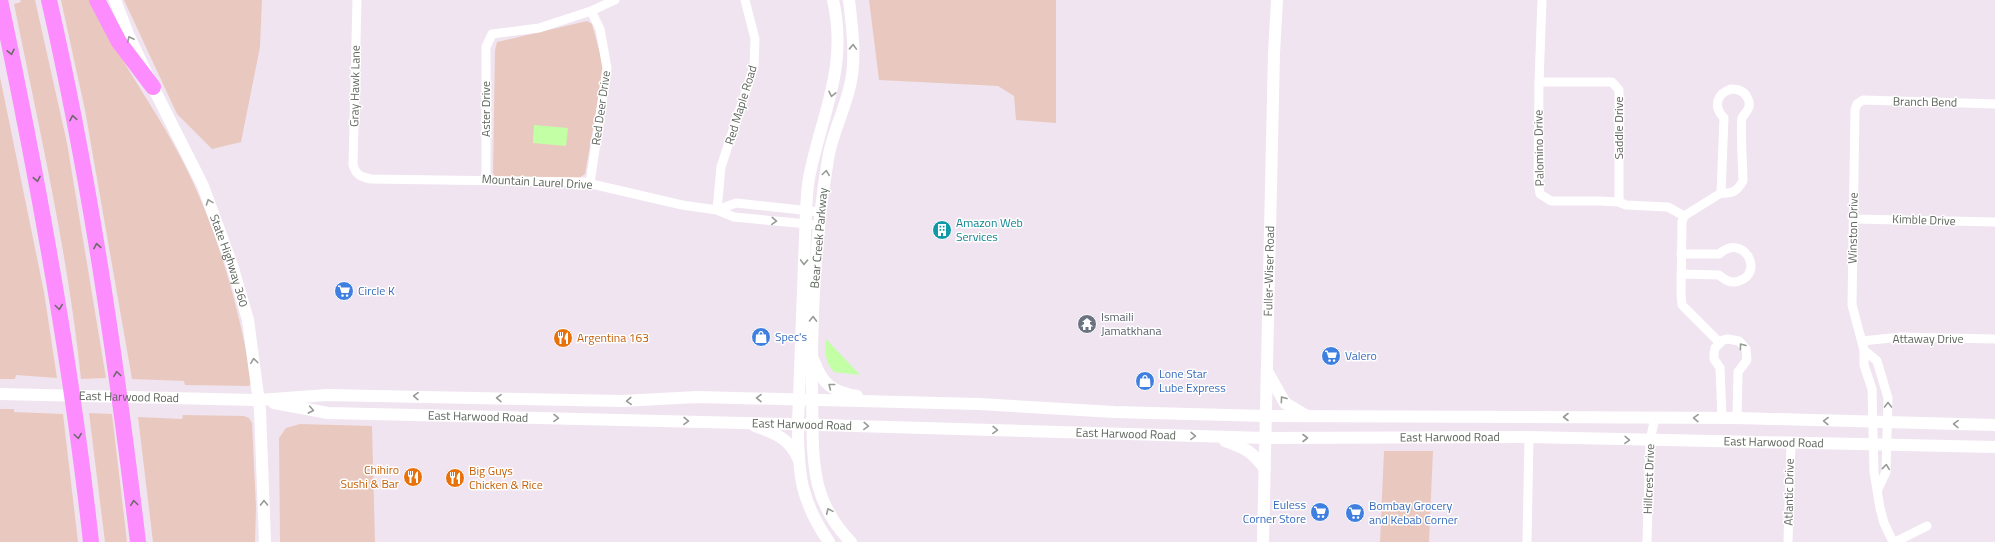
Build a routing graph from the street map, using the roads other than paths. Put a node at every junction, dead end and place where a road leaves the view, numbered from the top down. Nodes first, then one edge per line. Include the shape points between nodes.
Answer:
1 (0, 0) edge
2 (49, 0) edge
3 (97, 0) edge
4 (115, 0) edge
5 (357, 0) edge
6 (615, 0) edge
7 (745, 0) edge
8 (833, 0) edge
9 (849, 0) edge
10 (1277, 0) edge
11 (1542, 0) edge
12 (591, 11) junction
13 (1539, 82) junction
14 (153, 87) junction
15 (1856, 104) joint
16 (1995, 104) edge
17 (356, 172) joint
18 (486, 180) junction
19 (590, 183) junction
20 (1721, 193) junction
21 (1618, 202) junction
22 (717, 210) junction
23 (806, 210) junction
24 (820, 212) junction
25 (1684, 216) junction
26 (1854, 219) junction
27 (1995, 222) edge
28 (805, 224) junction
29 (818, 225) junction
30 (1682, 254) junction
31 (1681, 274) junction
32 (1995, 339) edge
33 (1720, 343) junction
34 (1863, 346) junction
35 (812, 355) junction
36 (1267, 371) junction
37 (0, 394) edge
38 (517, 399) junction
39 (259, 400) junction
40 (798, 400) junction
41 (812, 400) junction
42 (896, 402) junction
43 (1114, 412) junction
44 (1266, 416) junction
45 (1308, 416) junction
46 (1655, 417) junction
47 (517, 418) junction
48 (1722, 418) junction
49 (1737, 418) junction
50 (1874, 422) junction
51 (1888, 422) junction
52 (747, 423) junction
53 (798, 424) junction
54 (1995, 424) edge
55 (813, 425) junction
56 (1112, 434) junction
57 (1215, 437) junction
58 (1529, 437) junction
59 (1266, 438) junction
60 (1650, 441) junction
61 (1791, 443) junction
62 (1873, 444) junction
63 (1888, 444) junction
64 (1995, 447) edge
65 (798, 458) junction
66 (1265, 469) junction
67 (1878, 489) junction
68 (1927, 526) dead end
69 (91, 542) edge
70 (138, 542) edge
71 (265, 542) edge
72 (829, 542) edge
73 (851, 542) edge
74 (1263, 542) edge
75 (1526, 542) edge
76 (1647, 542) edge
77 (1788, 542) edge
78 (1894, 542) edge

1 -> 69 highway via 20,90 50,254 79,443
70 -> 2 highway via 108,310 84,172
3 - 14 highway via 119,42
14 -> 4 main road, State Highway 360
5 - 17 street, Gray Hawk Lane via 353,165
6 - 12 street
7 - 22 street, Red Maple Road via 755,39 754,66 721,167
8 -> 23 main road, Bear Creek Parkway via 837,18 838,54 832,96 809,175
24 -> 9 main road, Bear Creek Parkway via 828,157 851,81 853,34
10 - 36 main road, Fuller-Wiser Road
11 - 13 street, Palomino Drive
12 - 18 street, Aster Drive via 538,28 492,34 489,38 486,47
12 - 19 street, Red Deer Drive via 600,29 607,68
13 - 21 street, Palomino Drive via 1540,194 1551,201
13 - 21 street, Saddle Drive via 1612,82 1619,90
39 -> 14 main road, State Highway 360 via 248,320 232,265 203,186
15 - 16 street, Branch Bend via 1863,100
15 - 26 street, Winston Drive
17 - 18 street, Mountain Laurel Drive via 361,177 371,179
18 - 19 street, Mountain Laurel Drive
19 - 22 street, Mountain Laurel Drive via 682,205
20 - 20 street via 1730,194 1738,190 1743,181 1742,118 1749,110 1749,104 1746,94 1736,89 1721,94 1717,104 1724,118
20 - 25 street
21 - 25 street, Palomino Drive via 1626,205 1668,207
22 - 23 street, Mountain Laurel Drive via 736,203
22 -> 28 street, Mountain Laurel Drive via 734,217
23 - 24 street, Mountain Laurel Drive
23 - 28 main road, Bear Creek Parkway
24 - 29 main road, Bear Creek Parkway
25 - 30 street
26 - 27 street, Kimble Drive
26 - 34 street, Winston Drive via 1852,305
28 - 29 street, Mountain Laurel Drive
28 -> 40 main road, Bear Creek Parkway
35 -> 29 main road, Bear Creek Parkway via 814,262
30 - 31 street
30 - 31 street via 1720,254 1735,247 1745,252 1751,262 1749,273 1740,281 1728,281 1719,275
31 - 33 street via 1682,305
32 - 34 street, Attaway Drive via 1901,337
33 - 48 street via 1714,359 1720,368
49 -> 33 street via 1738,372 1747,360 1746,349 1734,339
34 - 50 street, Winston Drive via 1864,365 1872,389
51 -> 34 street via 1888,398 1881,369
35 - 41 main road, Bear Creek Parkway
42 -> 35 main road via 855,396 836,390 818,374
36 - 44 main road, Fuller-Wiser Road
45 -> 36 main road via 1284,403
37 - 39 main road, East Harwood Road
38 -> 39 main road, East Harwood Road via 327,395
40 -> 38 main road, East Harwood Road via 697,397 622,401
38 - 47 main road
39 -> 47 main road, East Harwood Road via 328,413
71 -> 39 main road, State Highway 360
40 - 41 main road, East Harwood Road
40 - 53 main road, Bear Creek Parkway
41 - 42 main road, East Harwood Road
41 - 55 main road, Bear Creek Parkway
42 - 43 main road, East Harwood Road
43 - 44 main road, East Harwood Road
43 - 56 main road
44 - 45 main road, East Harwood Road
44 - 59 main road, Fuller-Wiser Road
46 -> 45 main road, East Harwood Road
48 -> 46 main road, East Harwood Road
46 - 60 street, Hillcrest Drive
47 -> 52 main road, East Harwood Road
48 - 49 main road, East Harwood Road
50 -> 49 main road, East Harwood Road
50 - 51 main road, East Harwood Road
50 - 62 street, Winston Drive
54 -> 51 main road, East Harwood Road
51 - 63 street
52 - 53 main road, East Harwood Road
52 - 65 main road via 784,438 794,448
53 - 55 main road, East Harwood Road
53 - 65 main road, Bear Creek Parkway
55 -> 56 main road, East Harwood Road
73 -> 55 main road, Bear Creek Parkway via 832,519 819,486 814,456
56 -> 57 main road, East Harwood Road
57 - 59 main road, East Harwood Road
57 - 66 main road via 1253,453
59 -> 58 main road, East Harwood Road
58 -> 60 main road, East Harwood Road
58 - 75 street
59 - 66 main road, Fuller-Wiser Road
60 - 61 main road, East Harwood Road
60 - 76 street, Hillcrest Drive
61 - 62 main road, East Harwood Road
61 - 77 street, Atlantic Drive
62 - 63 main road, East Harwood Road
62 - 67 street, Winston Drive via 1874,472
63 - 64 main road, East Harwood Road
67 -> 63 street via 1886,472
65 - 72 main road, Bear Creek Parkway via 806,501
66 - 74 main road, Fuller-Wiser Road
67 - 78 street, Winston Drive via 1884,523
68 - 78 street

